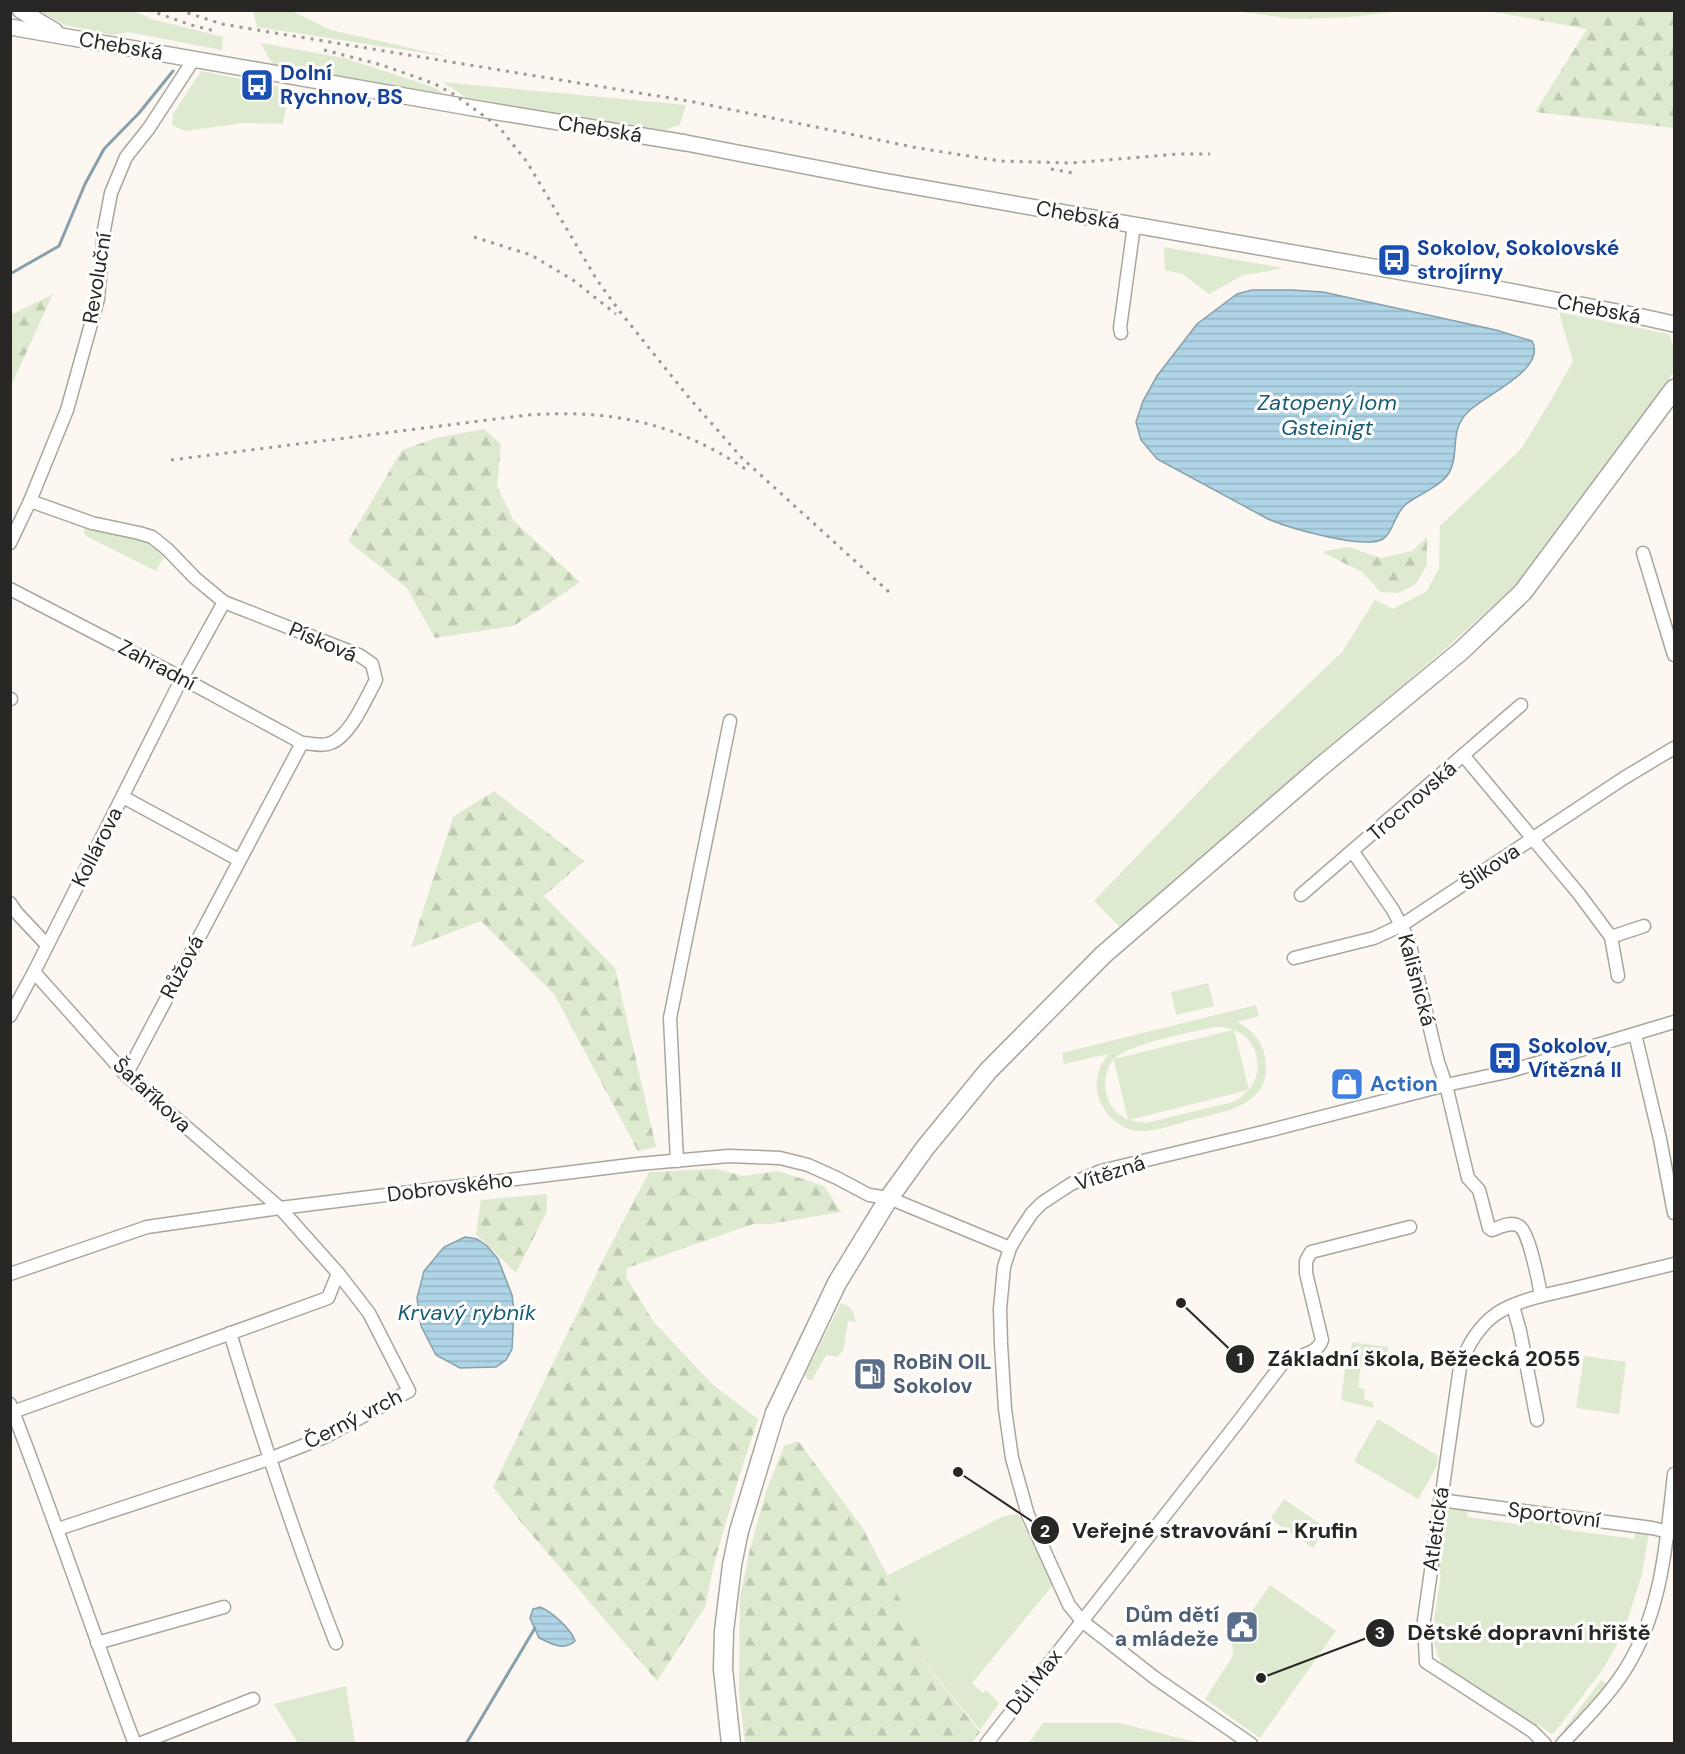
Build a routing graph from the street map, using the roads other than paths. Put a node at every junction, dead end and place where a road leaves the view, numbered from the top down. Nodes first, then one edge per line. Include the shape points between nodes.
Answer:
1 (20, 10) edge
2 (10, 27) edge
3 (66, 37) junction
4 (194, 59) junction
5 (1134, 225) junction
6 (1674, 324) edge
7 (1121, 333) dead end
8 (1674, 388) edge
9 (30, 501) junction
10 (10, 543) edge
11 (1643, 554) dead end
12 (10, 589) edge
13 (224, 602) junction
14 (1674, 655) edge
15 (182, 678) junction
16 (1521, 705) dead end
17 (730, 721) dead end
18 (302, 742) junction
19 (1674, 748) edge
20 (1463, 756) junction
21 (123, 796) junction
22 (1533, 838) junction
23 (1353, 852) junction
24 (239, 860) junction
25 (1302, 895) dead end
26 (10, 903) edge
27 (1402, 925) junction
28 (1644, 926) dead end
29 (1611, 937) junction
30 (47, 945) junction
31 (1294, 958) dead end
32 (34, 972) junction
33 (1618, 976) dead end
34 (10, 1016) edge
35 (1674, 1022) edge
36 (1635, 1034) junction
37 (126, 1075) junction
38 (1446, 1085) junction
39 (677, 1161) junction
40 (889, 1198) junction
41 (280, 1208) junction
42 (1674, 1213) edge
43 (1410, 1227) dead end
44 (1010, 1248) junction
45 (1674, 1264) edge
46 (338, 1273) junction
47 (10, 1274) edge
48 (1541, 1296) junction
49 (1513, 1306) junction
50 (230, 1333) junction
51 (12, 1410) edge
52 (1537, 1420) dead end
53 (269, 1459) junction
54 (1674, 1474) edge
55 (1440, 1500) junction
56 (58, 1529) junction
57 (1671, 1532) edge
58 (224, 1607) dead end
59 (1082, 1621) junction
60 (336, 1642) dead end
61 (97, 1643) junction
62 (253, 1700) dead end
63 (137, 1743) edge
64 (731, 1743) edge
65 (986, 1743) edge
66 (1251, 1743) edge
67 (1545, 1743) edge
68 (1562, 1743) edge

1 - 3 street
2 - 3 street, Chebská
3 - 4 street, Chebská
4 - 5 street, Chebská
4 - 9 street, Revoluční via 126,158 111,193 98,299 67,410
5 - 6 street, Chebská
5 - 7 street, Chebská
8 - 40 main road via 1523,592 1461,651 1103,956 988,1071
9 - 10 street, Revoluční
9 - 13 street, Písková via 92,523 152,537
11 - 14 street
12 - 15 street, Zahradní
13 - 15 street
13 - 18 street, Písková via 372,664 376,680 354,720 340,736 323,745
15 - 18 street, Zahradní
15 - 21 street, Kollárova
16 - 20 street, Trocnovská
17 - 39 street via 670,1018
18 - 24 street, Růžová
19 - 22 street, Šlikova
20 - 22 street
20 - 23 street, Trocnovská
21 - 24 street
21 - 30 street, Kollárova
22 - 27 street, Šlikova
22 - 29 street
23 - 25 street, Trocnovská
23 - 27 street, Kališnická
24 - 37 street, Růžová
26 - 30 street
27 - 31 street, Šlikova via 1374,938
27 - 38 street, Kališnická
28 - 29 street
29 - 33 street
30 - 32 street, Kollárova
32 - 34 street, Kollárova
32 - 37 street, Šafaříkova
35 - 36 street, Vítězná
36 - 38 street, Vítězná
36 - 42 street
37 - 41 street, Šafaříkova
38 - 44 street, Vítězná via 1101,1171 1042,1203
38 - 48 street via 1468,1178 1479,1190 1489,1228 1510,1224 1524,1231
39 - 40 street, Dobrovského via 729,1156 780,1158 808,1165 869,1195
39 - 41 street, Dobrovského
40 - 44 street, Dobrovského
40 - 64 main road via 837,1283 775,1413 739,1531 724,1631 723,1668
41 - 46 street, Černý vrch
41 - 47 street, Dobrovského via 147,1227
43 - 59 street via 1311,1252 1306,1273 1323,1340 1320,1347 1282,1364
44 - 59 street, Vítězná via 1000,1309 1012,1458 1028,1515 1069,1605
45 - 48 street, Atletická
46 - 50 street via 328,1298
46 - 53 street, Černý vrch via 369,1313 409,1391 325,1437
48 - 49 street, Atletická
49 - 52 street
49 - 55 street, Atletická via 1484,1324 1463,1357
50 - 51 street
50 - 53 street
51 - 56 street
53 - 56 street, Černý vrch
53 - 60 street
54 - 57 street
55 - 57 street, Sportovní
55 - 67 street, Atletická via 1424,1620 1426,1662
56 - 61 street
57 - 68 street via 1655,1601 1632,1658 1619,1679
58 - 61 street
59 - 65 street, Důl Max
59 - 66 street, Vítězná via 1155,1678
61 - 63 street
62 - 63 street

